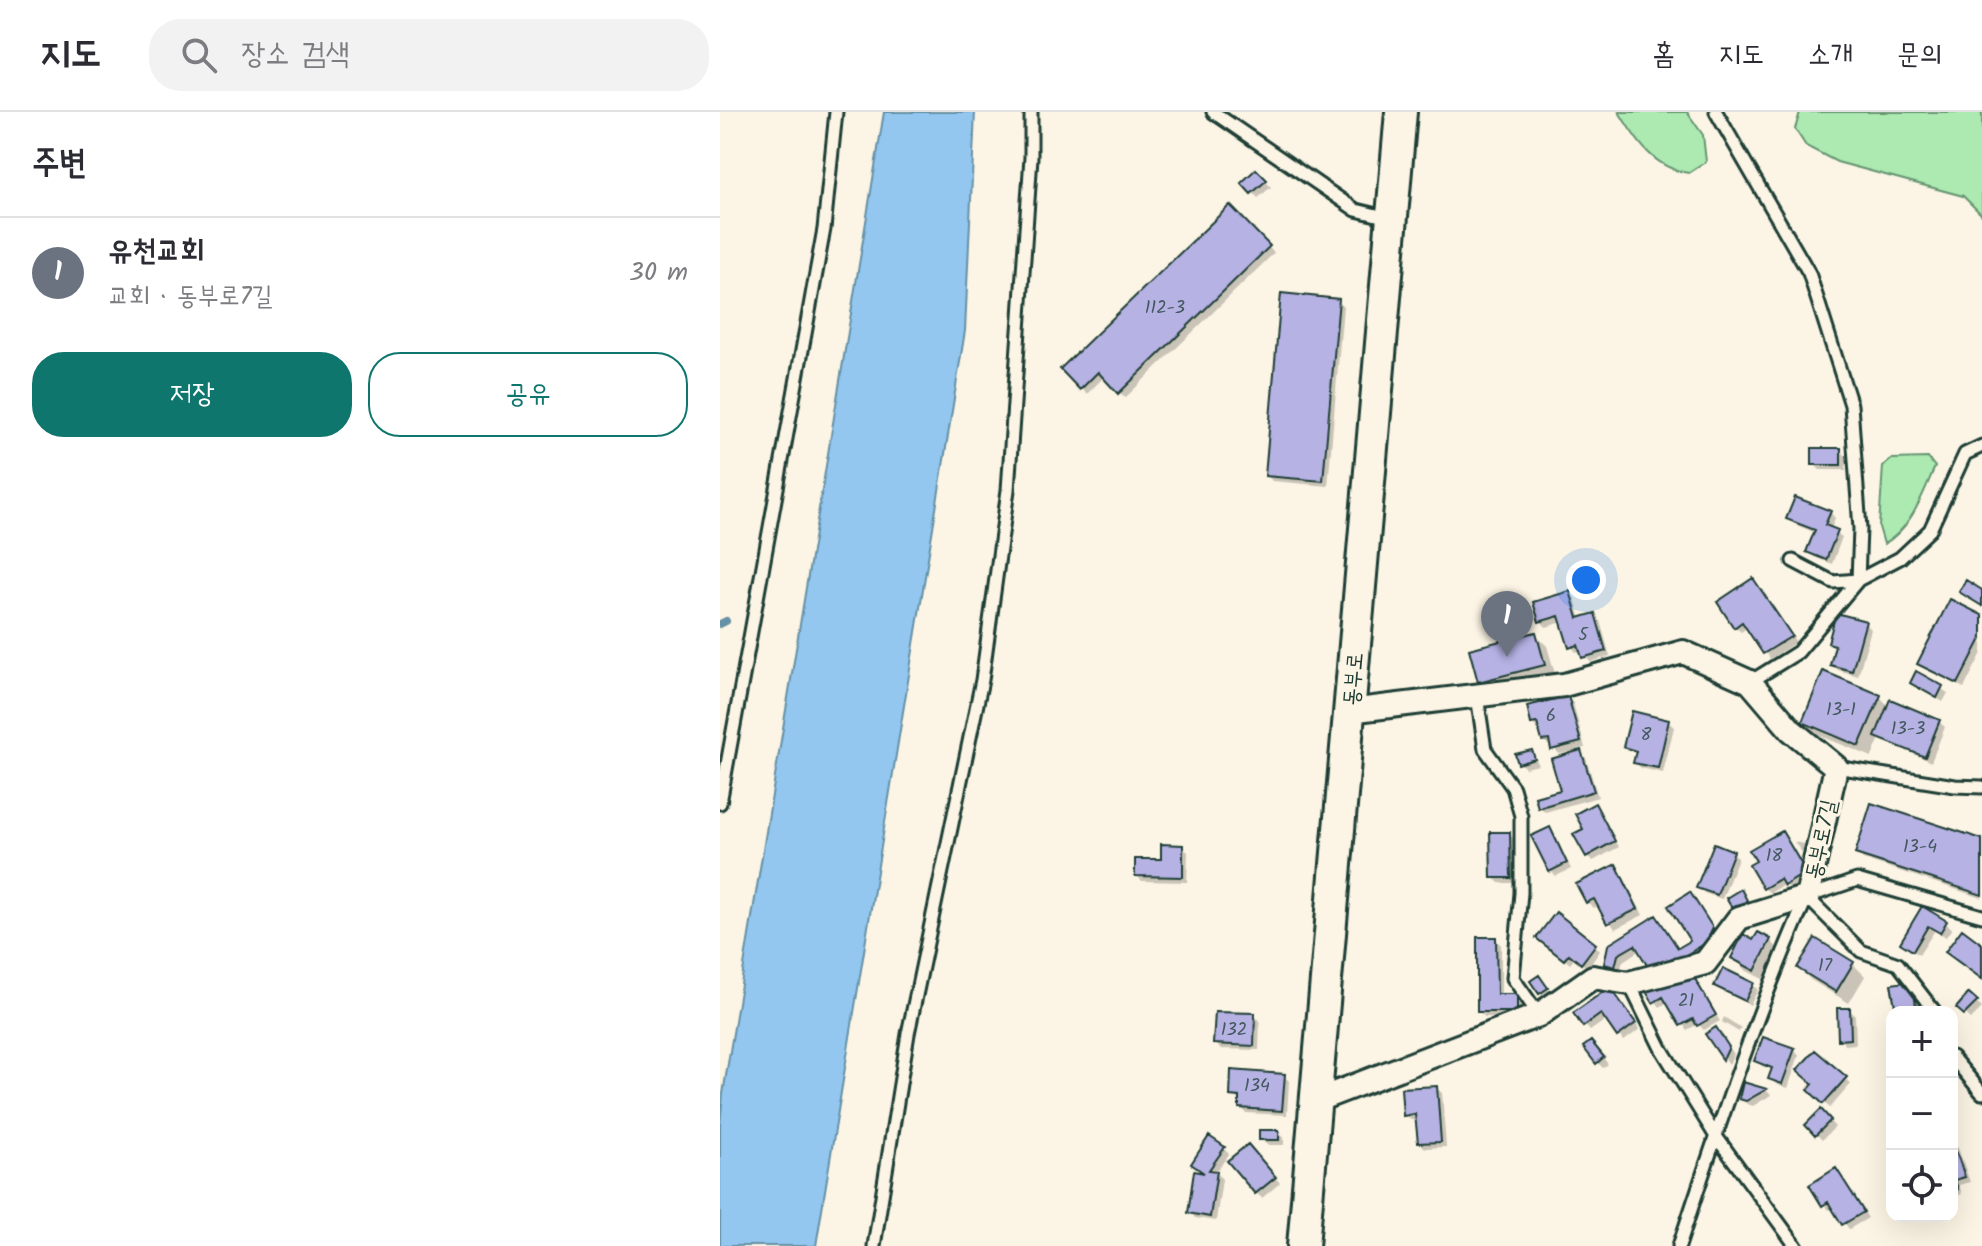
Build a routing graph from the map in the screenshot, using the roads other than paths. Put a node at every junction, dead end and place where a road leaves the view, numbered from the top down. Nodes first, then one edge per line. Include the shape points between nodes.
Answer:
1 (836, 112) edge
2 (1031, 112) edge
3 (1213, 112) edge
4 (1401, 112) edge
5 (1716, 112) edge
6 (1392, 219) junction
7 (1982, 446) edge
8 (1793, 561) dead end
9 (1858, 580) junction
10 (1750, 682) junction
11 (1477, 696) junction
12 (1349, 711) junction
13 (1836, 767) junction
14 (1982, 787) edge
15 (720, 803) edge
16 (1807, 897) junction
17 (1982, 916) edge
18 (1629, 983) junction
19 (1930, 1006) edge
20 (1539, 1015) junction
21 (1958, 1064) edge
22 (1982, 1093) edge
23 (1315, 1101) junction
24 (1715, 1135) junction
25 (874, 1246) edge
26 (1303, 1246) edge
27 (1679, 1246) edge
28 (1796, 1246) edge

1 - 15 lane via 824,229
2 - 25 lane via 1008,490 982,680 908,1034
3 - 6 lane via 1356,210
4 - 6 street, 동부로
5 - 9 lane via 1809,273 1851,405 1860,529
6 - 12 street, 동부로
7 - 9 lane via 1965,454 1930,530 1900,558
8 - 9 lane via 1833,582
9 - 10 lane via 1798,652
10 - 11 street via 1683,652 1564,685
10 - 13 street via 1791,730
11 - 12 street
11 - 20 lane via 1485,749 1513,788 1521,816 1513,978
12 - 23 street, 동부로
13 - 14 lane
13 - 16 street, 동부로7길
16 - 17 lane via 1857,880
16 - 18 street, 동부로7길 via 1739,918 1705,963
16 - 19 lane via 1861,951 1898,964
16 - 24 lane
18 - 20 street, 동부로7길 via 1593,977
18 - 24 lane via 1661,1048
20 - 23 street, 동부로7길
21 - 22 lane
23 - 26 street, 동부로
24 - 27 lane
24 - 28 lane

